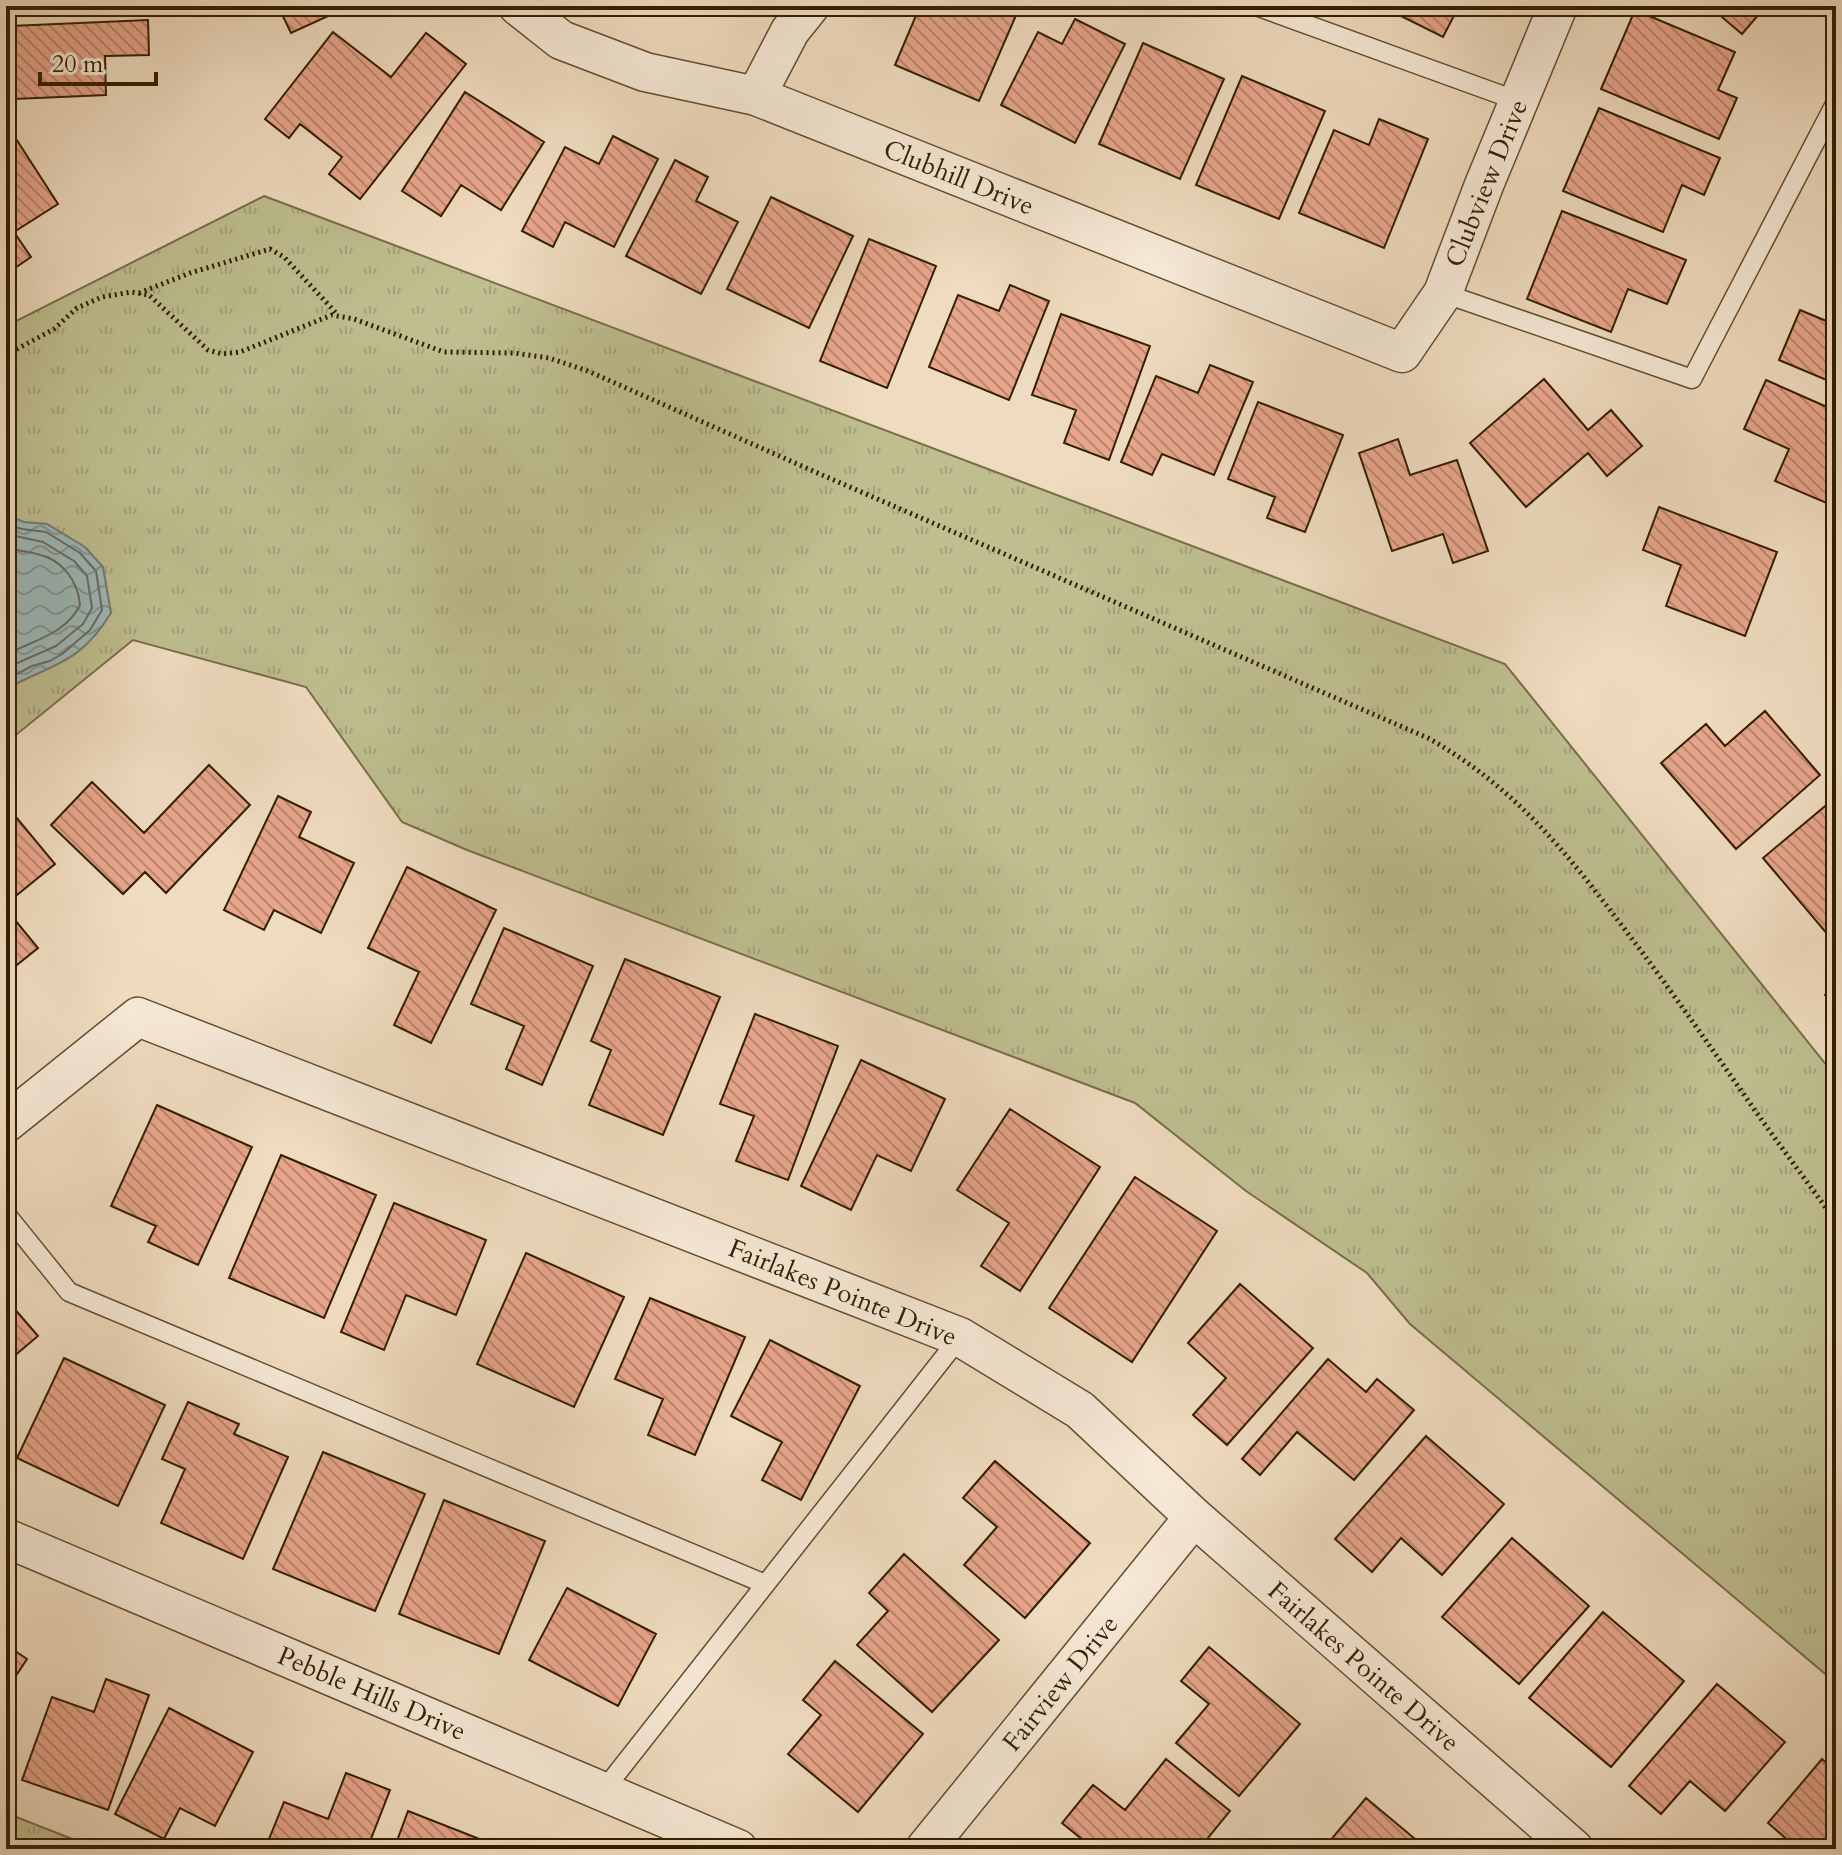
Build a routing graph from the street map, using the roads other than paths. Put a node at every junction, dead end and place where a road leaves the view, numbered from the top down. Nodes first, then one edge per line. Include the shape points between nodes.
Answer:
1 (518, 6) edge
2 (810, 6) edge
3 (1256, 6) edge
4 (1558, 6) edge
5 (756, 96) junction
6 (1518, 101) junction
7 (1836, 102) edge
8 (1443, 293) junction
9 (1402, 353) joint
10 (6, 1123) edge
11 (6, 1214) edge
12 (960, 1337) junction
13 (1194, 1517) junction
14 (6, 1538) edge
15 (765, 1584) junction
16 (603, 1791) junction
17 (738, 1849) edge
18 (925, 1849) edge
19 (1574, 1849) edge

1 - 5 street, Clubhill Drive via 561,40 645,72
2 - 5 street via 790,31
3 - 6 lane
4 - 6 street, Clubview Drive
5 - 9 street, Clubhill Drive
6 - 8 street, Clubview Drive
7 - 8 lane via 1692,379
8 - 9 street, Clubview Drive
10 - 12 street, Fairlakes Pointe Drive via 138,1017
11 - 15 lane via 69,1292
12 - 13 street, Fairlakes Pointe Drive via 1080,1410
12 - 15 lane
13 - 18 street, Fairview Drive
13 - 19 street, Fairlakes Pointe Drive
14 - 16 street, Pebble Hills Drive
15 - 16 lane
16 - 17 street, Pebble Hills Drive

